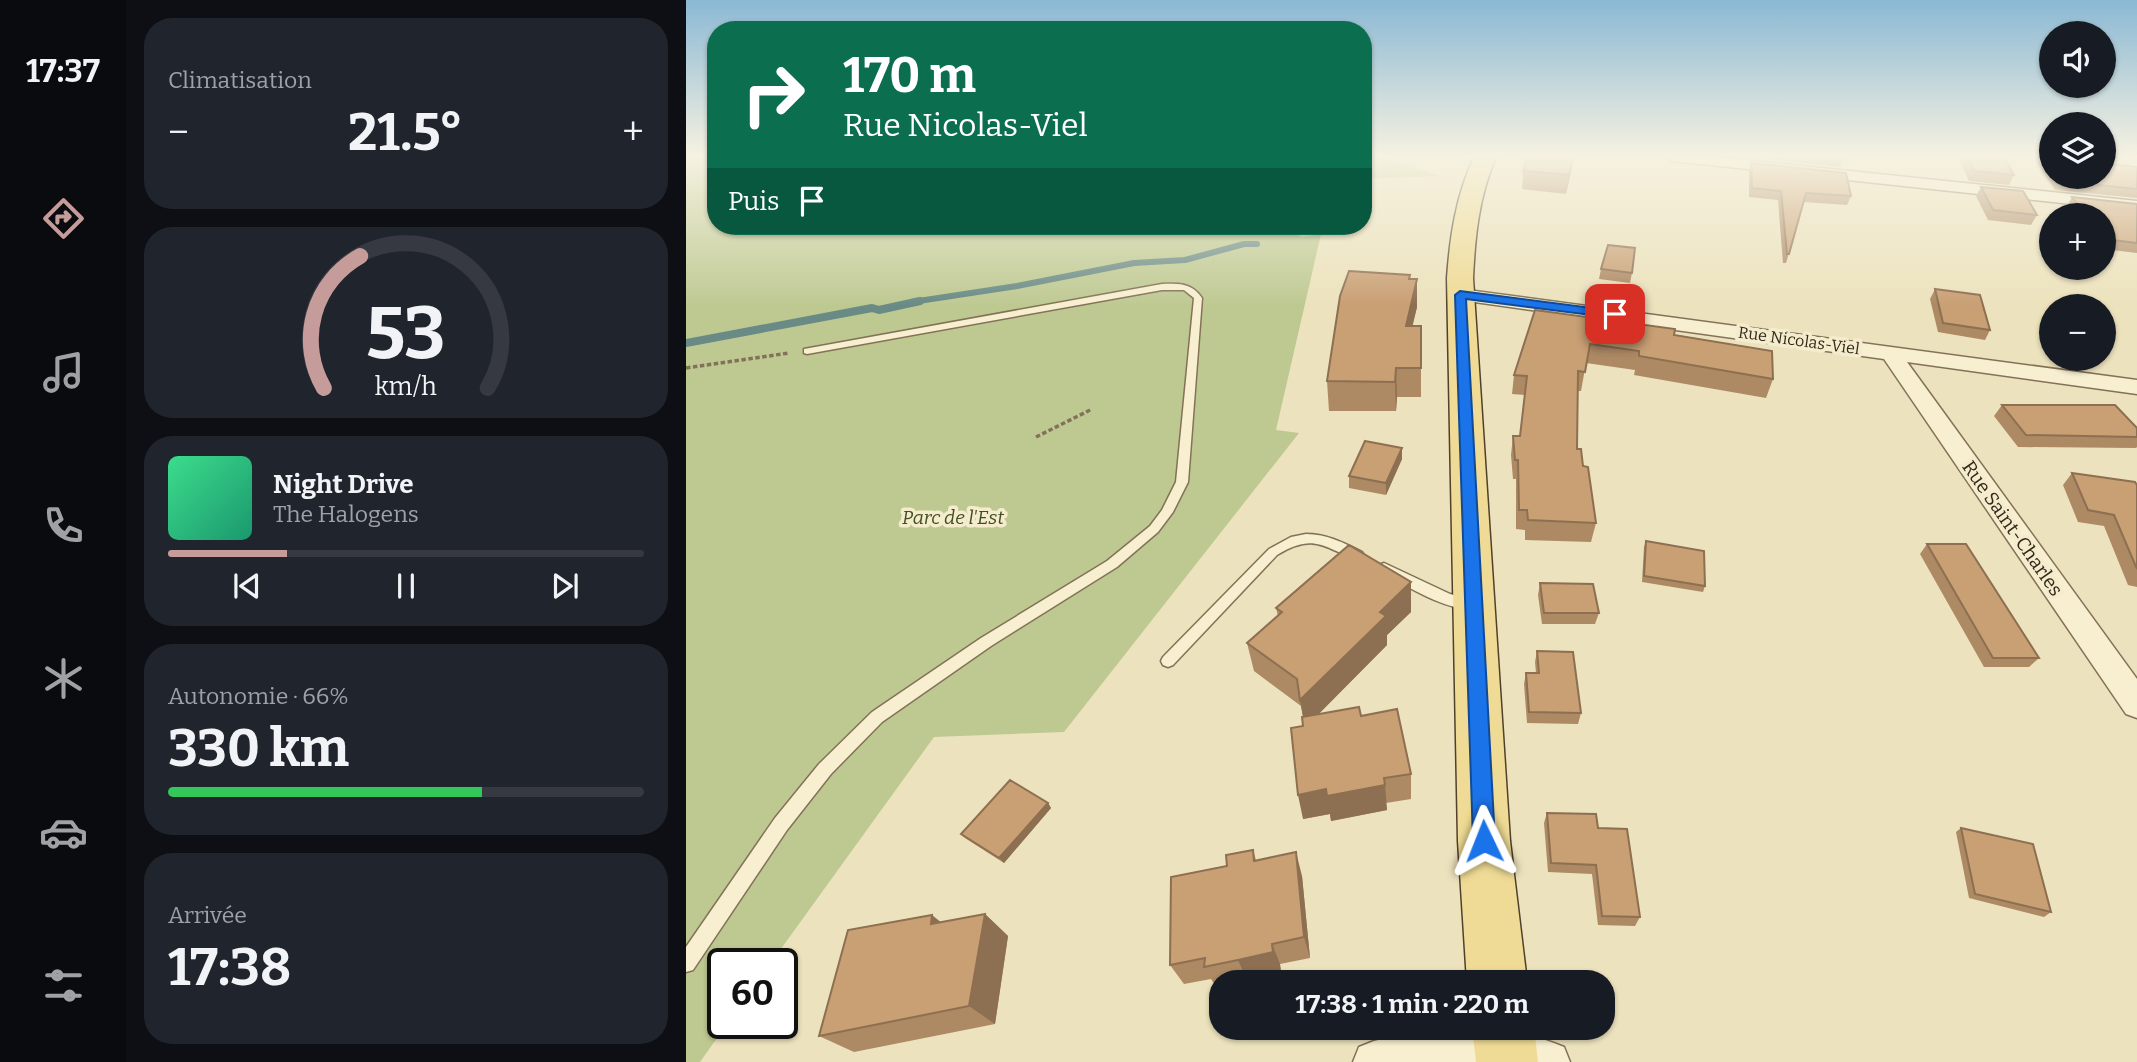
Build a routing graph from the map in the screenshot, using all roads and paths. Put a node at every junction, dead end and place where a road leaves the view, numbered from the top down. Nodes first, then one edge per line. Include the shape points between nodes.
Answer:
1 (1468, 207) edge
2 (1460, 295) junction
3 (807, 351) joint
4 (1890, 353) junction
5 (686, 368) edge
6 (2137, 387) edge
7 (1092, 409) dead end
8 (1036, 437) dead end
9 (1472, 604) junction
10 (1168, 661) dead end
11 (2137, 704) edge
12 (686, 963) edge
13 (1496, 970) edge
14 (1516, 1050) edge
15 (1374, 1062) edge

1 - 2 main road
2 - 4 street, Rue Nicolas-Viel
2 - 9 main road
3 - 5 path
3 - 12 lane via 1161,287 1187,288 1198,298 1182,482 1161,520 1112,564 877,717 825,769 781,824
4 - 6 street, Rue Nicolas-Viel
4 - 11 street, Rue Saint-Charles
7 - 8 path
9 - 10 lane via 1447,599 1332,542 1302,537 1273,552
9 - 13 main road
14 - 15 street via 1447,1046

